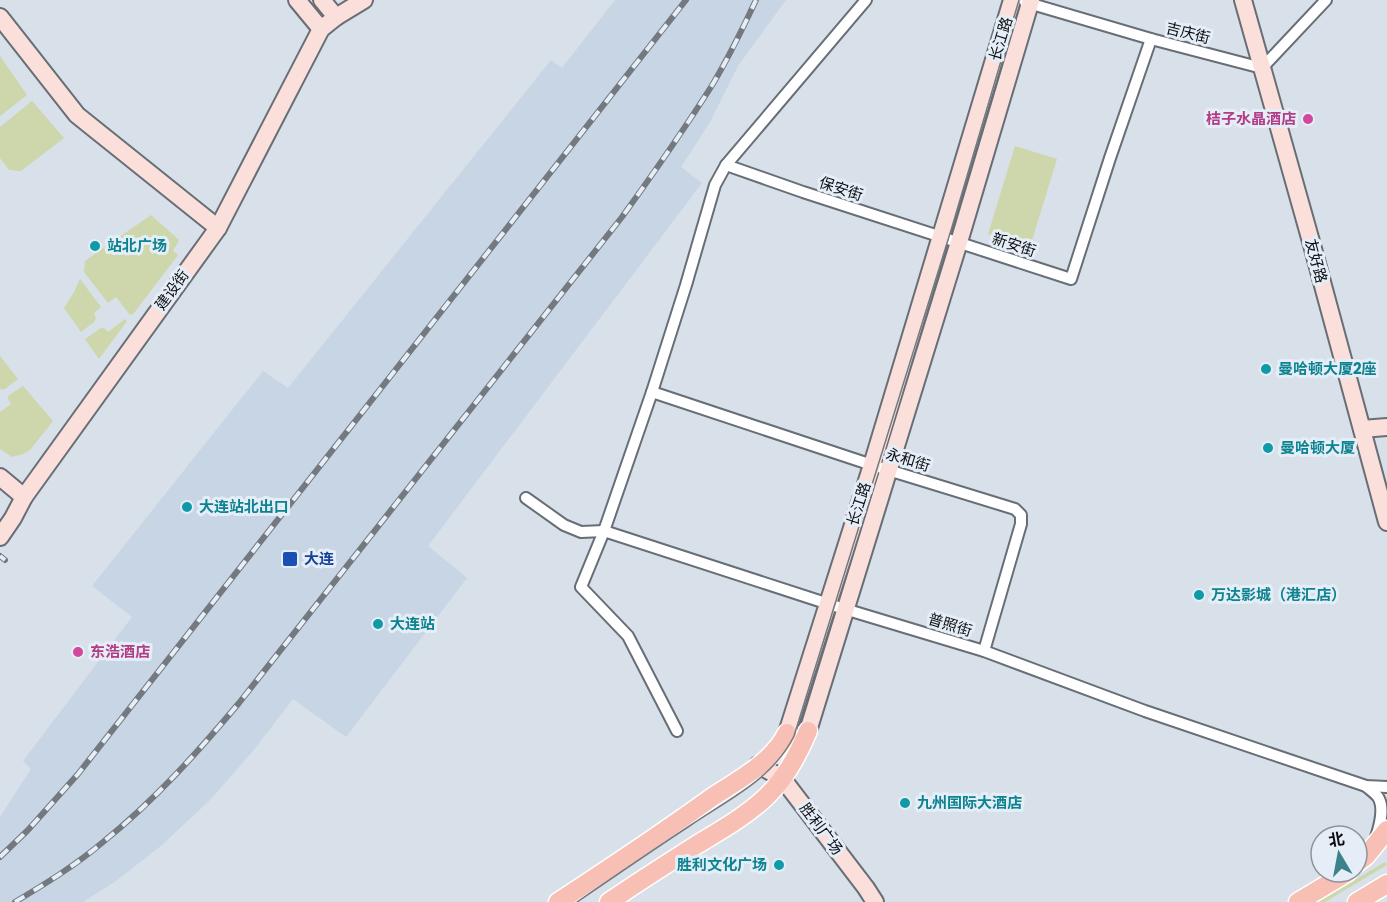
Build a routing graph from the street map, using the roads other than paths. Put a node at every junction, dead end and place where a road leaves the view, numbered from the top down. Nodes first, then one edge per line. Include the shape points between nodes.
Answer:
1 (297, 0) edge
2 (364, 0) edge
3 (866, 0) edge
4 (1012, 0) edge
5 (1243, 0) edge
6 (1326, 0) edge
7 (1026, 1) edge
8 (331, 6) edge
9 (0, 17) edge
10 (321, 29) junction
11 (1151, 39) junction
12 (1262, 68) junction
13 (726, 165) junction
14 (218, 228) junction
15 (949, 239) junction
16 (652, 392) junction
17 (1387, 428) edge
18 (1362, 429) junction
19 (872, 465) junction
20 (889, 470) junction
21 (0, 477) edge
22 (24, 497) junction
23 (526, 498) dead end
24 (1387, 522) edge
25 (604, 531) junction
26 (0, 537) edge
27 (827, 603) junction
28 (845, 609) junction
29 (984, 651) junction
30 (677, 731) dead end
31 (808, 731) joint
32 (787, 733) joint
33 (758, 765) junction
34 (782, 778) junction
35 (1366, 786) junction
36 (1387, 787) edge
37 (1387, 830) edge
38 (1369, 847) edge
39 (1369, 850) edge
40 (1387, 850) edge
41 (1369, 859) edge
42 (1326, 884) edge
43 (1387, 884) edge
44 (1387, 891) edge
45 (558, 902) edge
46 (609, 902) edge
47 (874, 902) edge
48 (1298, 902) edge
49 (1359, 902) edge

1 - 10 main road
2 - 8 main road
3 - 13 street
4 - 15 main road, 长江路
5 - 12 main road, 友好路
6 - 12 street
7 - 11 street, 吉庆街
7 - 15 main road, 长江路
8 - 10 main road
9 - 14 main road via 77,115
10 - 14 main road, 建设街
11 - 12 street, 吉庆街
11 - 15 street, 新安街 via 1071,279
12 - 18 main road, 友好路
13 - 15 street, 保安街
13 - 16 street via 715,185
14 - 22 main road, 建设街
15 - 19 main road, 长江路
15 - 20 main road, 长江路
16 - 19 street, 永和街
16 - 25 street
17 - 18 main road
18 - 24 main road, 友好路
19 - 20 street, 永和街
19 - 27 main road, 长江路
20 - 28 main road, 长江路
20 - 29 street, 永和街 via 1007,506 1021,515
21 - 22 main road
22 - 26 main road, 建设街
23 - 25 street, 普照街 via 564,525 581,532
25 - 27 street, 普照街
25 - 30 street via 581,587 628,636
27 - 28 street, 普照街
27 - 32 main road, 长江路
28 - 29 street, 普照街
28 - 31 main road, 长江路
29 - 35 street, 普照街
31 - 34 main road, 长江路
32 - 33 main road, 长江路
33 - 34 main road, 胜利广场
33 - 45 main road, 长江路
34 - 46 main road, 长江路 via 748,812
34 - 47 main road, 胜利广场
35 - 36 street, 普照街
35 - 38 street via 1378,797 1381,809 1376,838
37 - 39 main road
40 - 41 main road
42 - 48 main road
43 - 49 main road
44 - 49 main road

